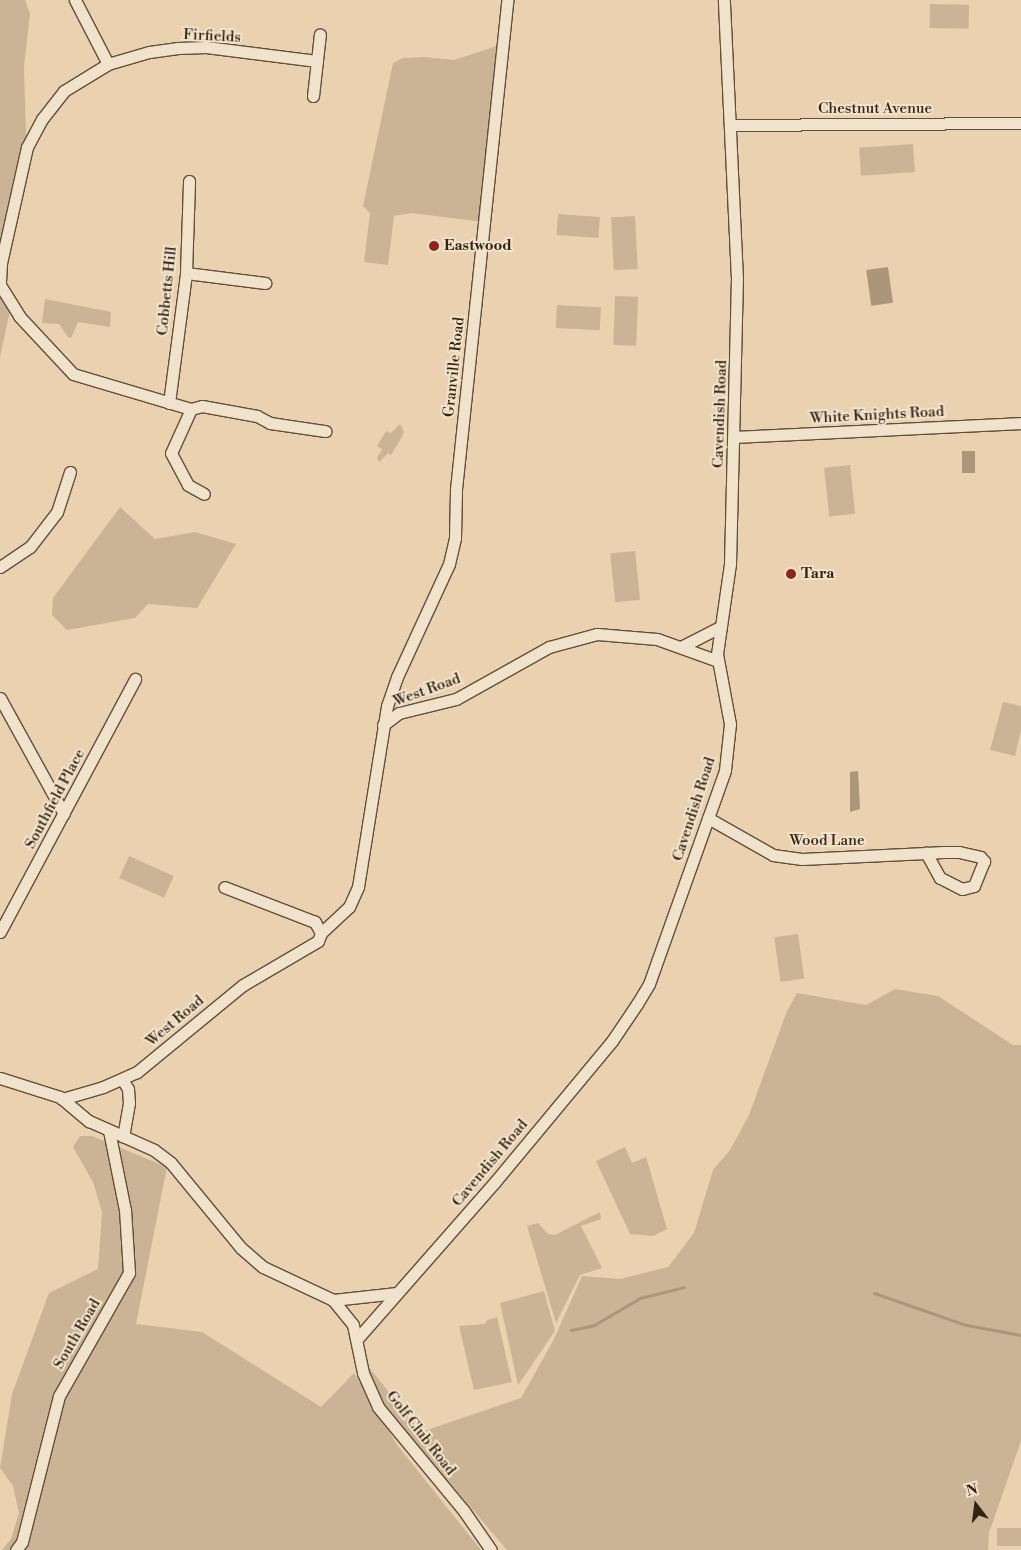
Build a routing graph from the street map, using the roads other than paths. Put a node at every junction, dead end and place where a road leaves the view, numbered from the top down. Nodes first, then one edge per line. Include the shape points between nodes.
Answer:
1 (75, 0) edge
2 (508, 0) edge
3 (724, 0) edge
4 (320, 34) dead end
5 (317, 61) junction
6 (108, 64) junction
7 (313, 96) dead end
8 (1021, 123) edge
9 (730, 125) junction
10 (189, 181) dead end
11 (0, 263) edge
12 (186, 273) junction
13 (265, 283) dead end
14 (169, 403) junction
15 (191, 409) junction
16 (1021, 423) edge
17 (325, 431) dead end
18 (734, 438) junction
19 (70, 472) dead end
20 (197, 493) dead end
21 (0, 567) edge
22 (720, 627) junction
23 (681, 647) junction
24 (718, 661) junction
25 (135, 678) dead end
26 (0, 698) edge
27 (383, 725) junction
28 (64, 814) junction
29 (708, 818) junction
30 (926, 853) junction
31 (224, 888) dead end
32 (0, 932) edge
33 (321, 933) junction
34 (0, 1078) edge
35 (122, 1079) junction
36 (62, 1099) junction
37 (109, 1131) junction
38 (123, 1136) junction
39 (397, 1294) junction
40 (333, 1300) junction
41 (358, 1339) junction
42 (16, 1550) edge
43 (490, 1550) edge

1 - 6 street
2 - 27 street, Granville Road via 456,489 455,538 449,564 396,677
3 - 9 street, Cavendish Road
4 - 5 street
5 - 6 street, Firfields via 196,48 149,52
5 - 7 street
6 - 11 street, Firfields via 64,91 42,119 27,147
8 - 9 street, Chestnut Avenue
9 - 18 street, Cavendish Road via 737,278
10 - 12 street, Cobbetts Hill
11 - 14 street via 0,284 8,302 67,371
12 - 13 street
12 - 14 street, Cobbetts Hill
14 - 15 street
15 - 17 street via 202,406 257,416 270,423
15 - 20 street via 170,453
16 - 18 street, White Knights Road
18 - 22 street, Cavendish Road via 730,564
19 - 21 street via 57,512 30,548
22 - 23 street
22 - 24 street, Cavendish Road
23 - 24 street, West Road
23 - 27 street, West Road via 657,639 618,634 579,637 549,647 456,699 399,713
24 - 29 street, Cavendish Road via 728,710 728,749 725,770
25 - 28 street, Southfield Place
26 - 28 street
27 - 33 street, West Road via 358,887 348,907
28 - 32 street, Southfield Place
29 - 30 street, Wood Lane via 773,855 802,859
29 - 39 street, Cavendish Road via 649,984 637,1004 612,1041
30 - 30 street, Wood Lane via 940,878 962,889 974,886 984,861 959,852
31 - 33 street via 304,916 315,922
33 - 35 street, West Road via 318,941 244,985 136,1072
34 - 36 street
35 - 36 street, West Road
35 - 38 street via 128,1089
36 - 37 street
37 - 38 street
37 - 42 street, South Road via 125,1210 129,1273 59,1396 22,1542
38 - 40 street via 154,1150 171,1163 253,1259
39 - 40 street
39 - 41 street, Cavendish Road
40 - 41 street, Golf Club Road via 347,1315
41 - 43 street, Golf Club Road via 363,1373 378,1408 464,1512

